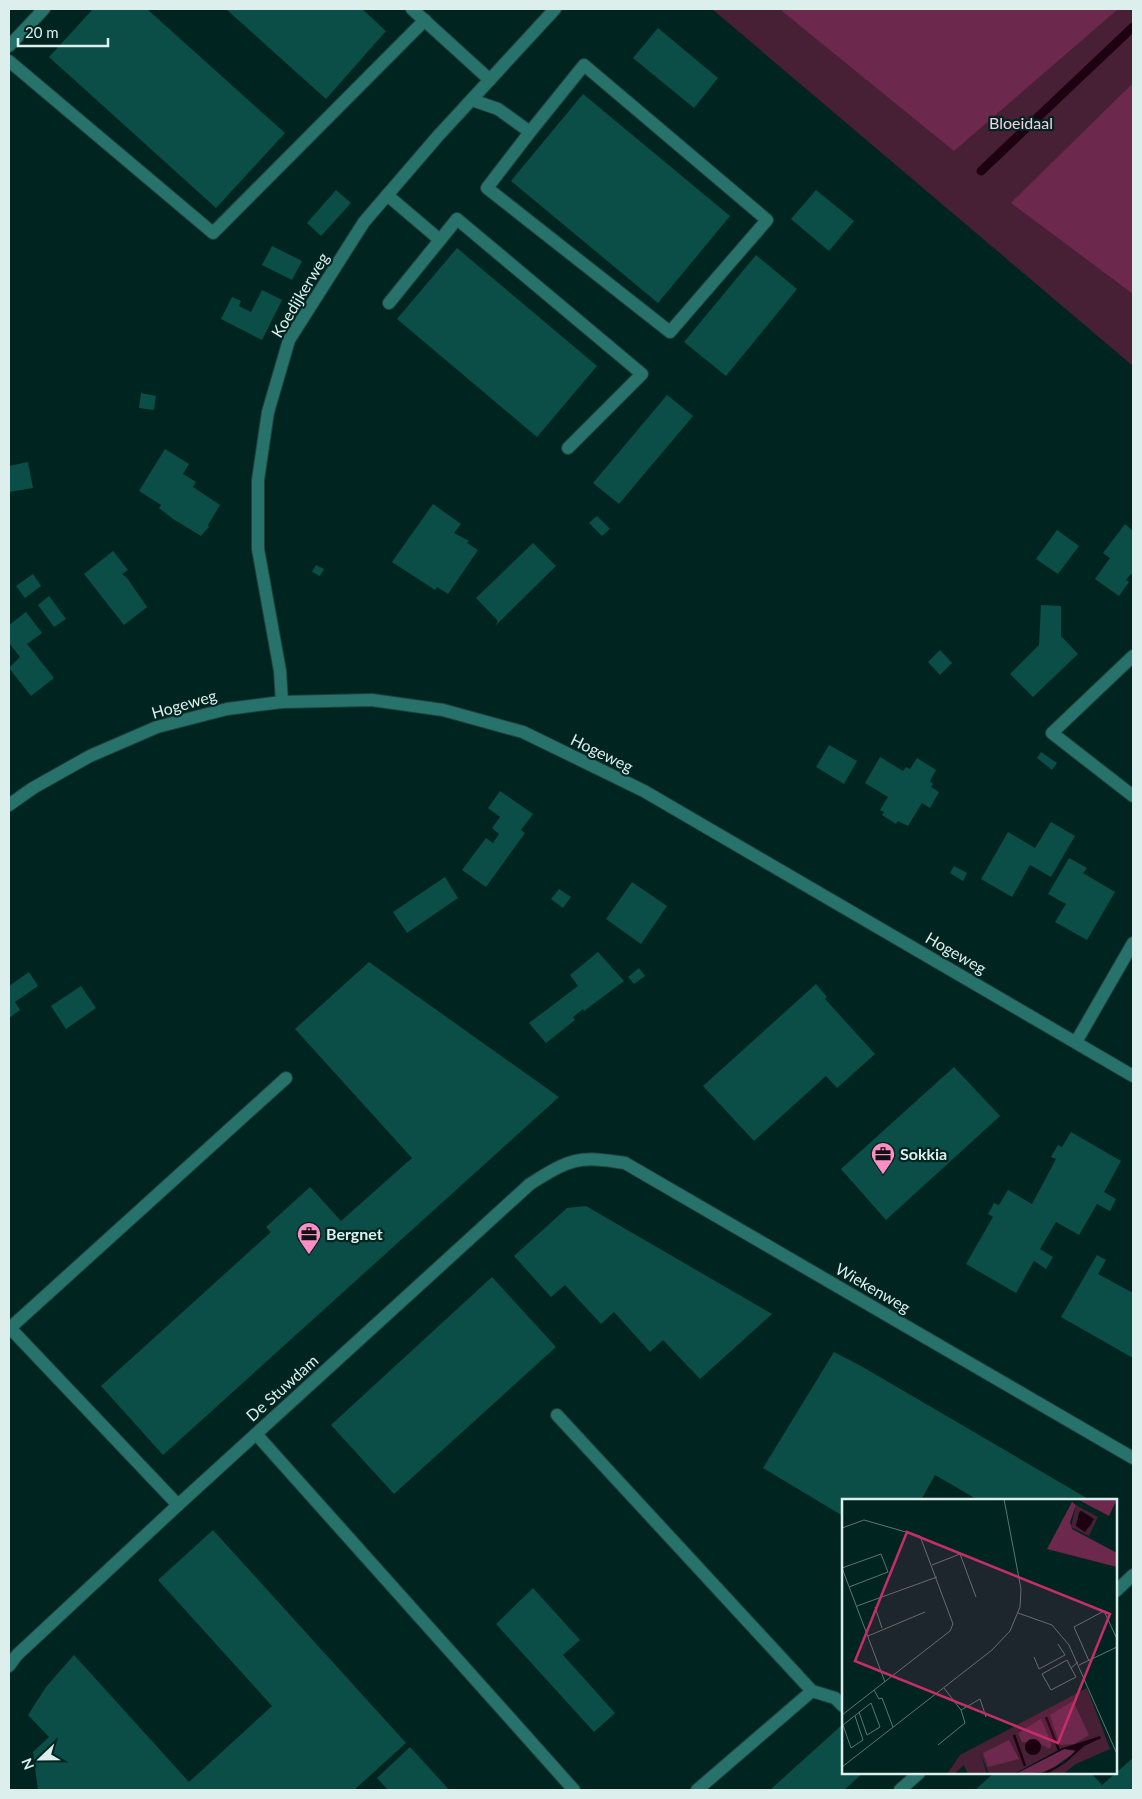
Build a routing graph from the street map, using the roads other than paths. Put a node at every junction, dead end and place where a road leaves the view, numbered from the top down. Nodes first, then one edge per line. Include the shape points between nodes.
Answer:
1 (44, 9) edge
2 (412, 9) edge
3 (555, 9) edge
4 (425, 20) junction
5 (9, 46) edge
6 (9, 61) edge
7 (490, 80) junction
8 (472, 100) junction
9 (530, 132) junction
10 (387, 195) junction
11 (440, 240) junction
12 (389, 303) dead end
13 (568, 448) dead end
14 (1133, 656) edge
15 (282, 702) junction
16 (1133, 796) edge
17 (9, 805) edge
18 (1133, 944) edge
19 (1076, 1042) junction
20 (1133, 1076) edge
21 (286, 1078) dead end
22 (592, 1158) joint
23 (557, 1415) dead end
24 (256, 1434) junction
25 (1133, 1458) edge
26 (178, 1505) junction
27 (1133, 1575) edge
28 (1117, 1590) edge
29 (9, 1666) edge
30 (812, 1691) junction
31 (842, 1705) edge
32 (914, 1774) edge
33 (574, 1790) edge
34 (697, 1790) edge
35 (900, 1790) edge

1 - 5 street
2 - 4 street
3 - 7 street, Koedijkerweg
4 - 6 street via 213,233
4 - 7 street
7 - 8 street, Koedijkerweg
8 - 9 street via 498,109
8 - 10 street, Koedijkerweg
9 - 9 street via 488,188 670,332 767,220 584,65
10 - 11 street
10 - 15 street, Koedijkerweg via 364,222 289,340 268,412 258,480 258,549 280,670
11 - 12 street
11 - 13 street via 457,219 642,374
14 - 16 street via 1052,733
15 - 17 street, Hogeweg via 227,708 156,727 90,756
15 - 19 street, Hogeweg via 372,700 443,710 523,732 644,791
18 - 19 street
19 - 20 street, Hogeweg
21 - 26 street via 10,1328
22 - 24 street, De Stuwdam via 562,1164 530,1184
22 - 25 street, Wiekenweg via 625,1163
23 - 30 street
24 - 26 street, De Stuwdam
24 - 33 street
26 - 29 street, De Stuwdam
27 - 28 street
30 - 31 street via 835,1698
30 - 34 street
32 - 35 street

